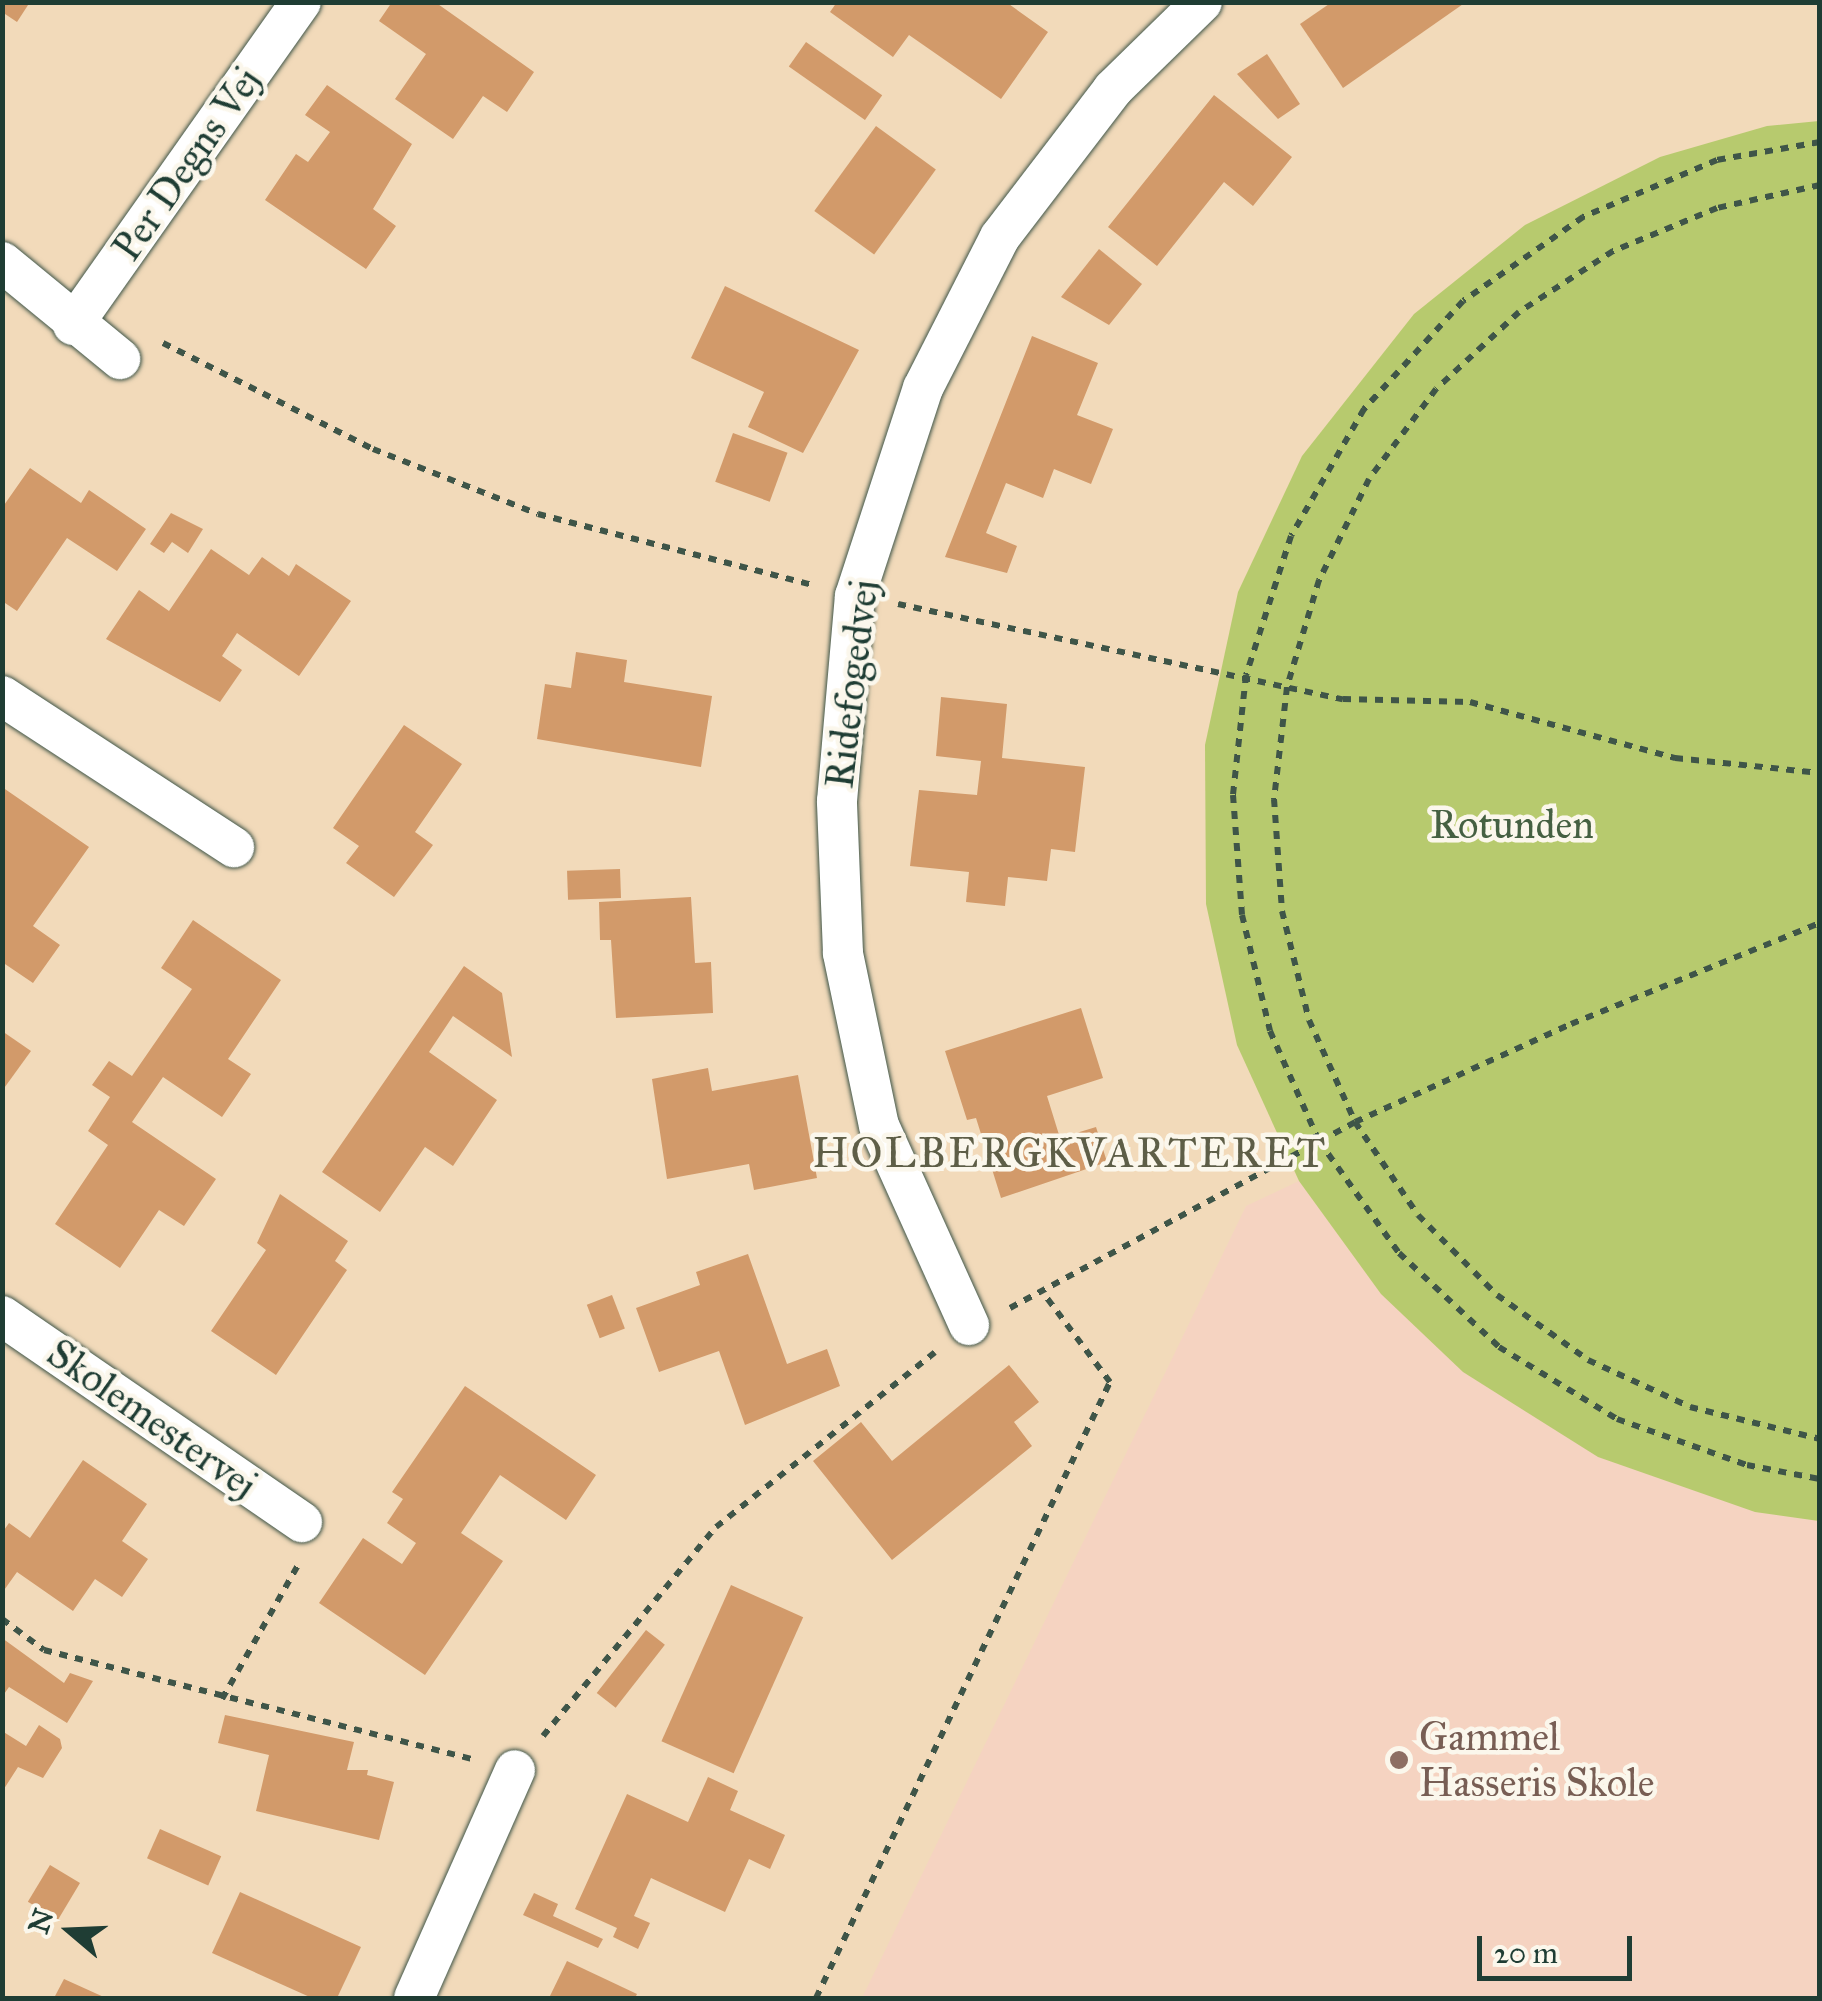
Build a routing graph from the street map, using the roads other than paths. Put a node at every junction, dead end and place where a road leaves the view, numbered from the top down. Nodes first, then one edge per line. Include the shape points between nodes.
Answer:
1 (301, 2) edge
2 (1202, 2) edge
3 (7, 277) edge
4 (73, 325) junction
5 (120, 360) road end
6 (2, 696) edge
7 (234, 847) dead end
8 (2, 1316) edge
9 (970, 1324) road end
10 (302, 1522) road end
11 (515, 1770) road end
12 (414, 1998) edge

1 - 4 street, Per Degns Vej
2 - 9 street, Ridefogedvej via 1113,89 1000,237 923,388 855,596 837,800 843,953 878,1126
3 - 4 street
4 - 5 street
6 - 7 street
8 - 10 street, Skolemestervej
11 - 12 street

